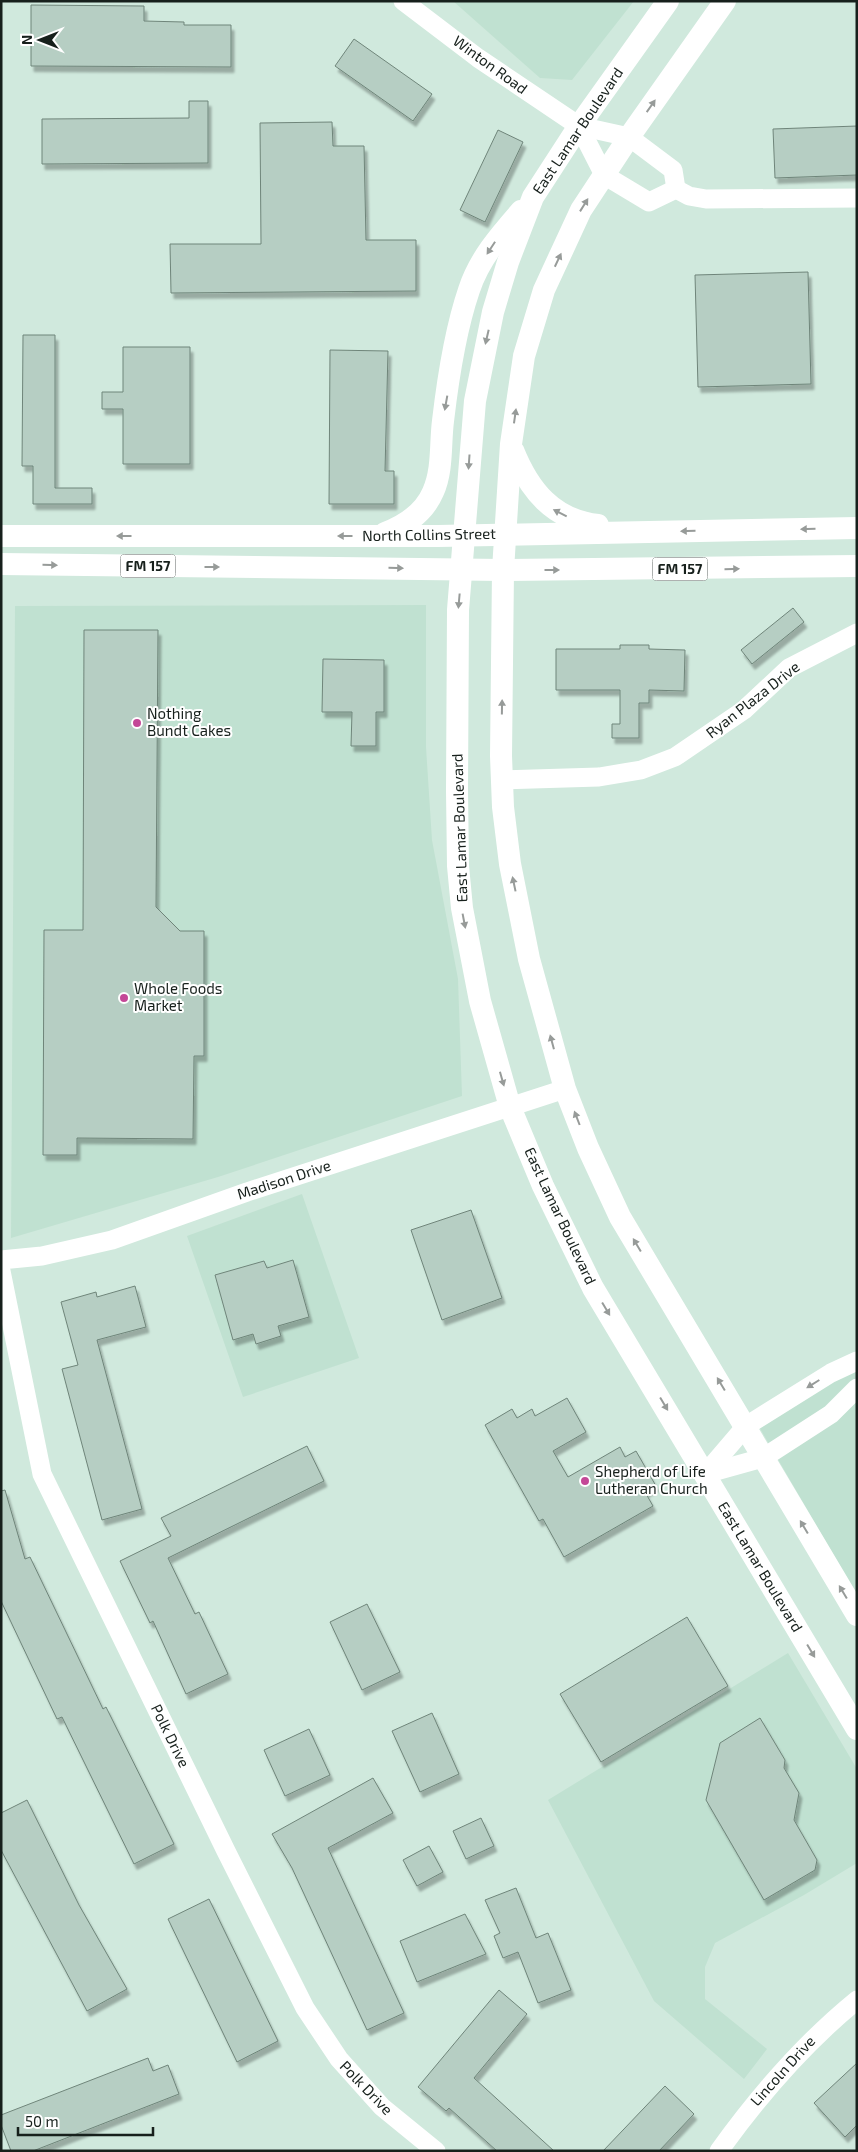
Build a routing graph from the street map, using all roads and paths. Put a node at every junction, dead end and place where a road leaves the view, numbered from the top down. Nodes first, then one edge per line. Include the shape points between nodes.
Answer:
1 (403, 1) edge
2 (668, 1) edge
3 (725, 1) edge
4 (579, 126) junction
5 (629, 137) junction
6 (604, 175) junction
7 (676, 189) junction
8 (533, 198) junction
9 (857, 198) edge
10 (511, 444) junction
11 (857, 528) edge
12 (659, 532) junction
13 (506, 534) junction
14 (464, 535) junction
15 (1, 536) edge
16 (380, 536) junction
17 (1, 564) edge
18 (857, 566) edge
19 (461, 569) junction
20 (503, 570) junction
21 (857, 633) edge
22 (502, 780) junction
23 (565, 1089) junction
24 (510, 1107) junction
25 (1, 1260) edge
26 (1, 1270) edge
27 (857, 1362) edge
28 (857, 1388) edge
29 (746, 1426) junction
30 (763, 1458) junction
31 (706, 1474) junction
32 (857, 1615) edge
33 (857, 1729) edge
34 (857, 2000) edge
35 (436, 2151) edge
36 (719, 2151) edge

1 - 4 street, Winton Road via 478,58
2 - 4 main road, East Lamar Boulevard
5 -> 3 main road
4 - 5 street, Winton Road
4 - 6 street, Winton Road
4 - 8 main road, East Lamar Boulevard
5 - 6 main road
5 - 7 street, Winton Road via 673,170
6 - 7 street via 649,202
10 -> 6 main road via 524,356 544,290 581,210
7 - 9 street via 689,196 706,199
8 -> 14 main road, East Lamar Boulevard via 508,262 482,362 475,401
8 -> 16 main road via 491,246 469,289 456,342 438,477 433,493 411,520
12 -> 10 main road via 594,524 556,511 527,481
10 - 13 main road
11 -> 12 main road, North Collins Street / FM 157
12 - 13 main road, North Collins Street / FM 157
13 - 14 main road, North Collins Street / FM 157
13 - 20 main road
14 - 16 main road, North Collins Street / FM 157
14 - 19 main road, East Lamar Boulevard
16 -> 15 main road, North Collins Street / FM 157
17 -> 19 main road, FM 157
20 -> 18 main road, FM 157
19 - 20 main road, FM 157
19 -> 24 main road, East Lamar Boulevard via 458,610 458,866 462,908 480,1001
22 -> 20 main road
21 - 22 street, Ryan Plaza Drive via 789,668 744,710 675,758 641,770 599,777
23 -> 22 main road via 527,950 510,864
23 - 24 street, Madison Drive
29 -> 23 main road via 620,1217
24 - 25 street, Madison Drive via 247,1192 112,1240 42,1256
24 -> 31 main road, East Lamar Boulevard via 543,1186 594,1288
26 - 35 street, Polk Drive via 42,1474 226,1851 305,2008 338,2059 382,2107
27 -> 29 street via 830,1373
28 - 30 street via 830,1414
29 - 30 main road
29 - 31 street
30 - 31 street
32 -> 30 main road
31 -> 33 main road, East Lamar Boulevard
34 - 36 street, Lincoln Drive via 790,2061

